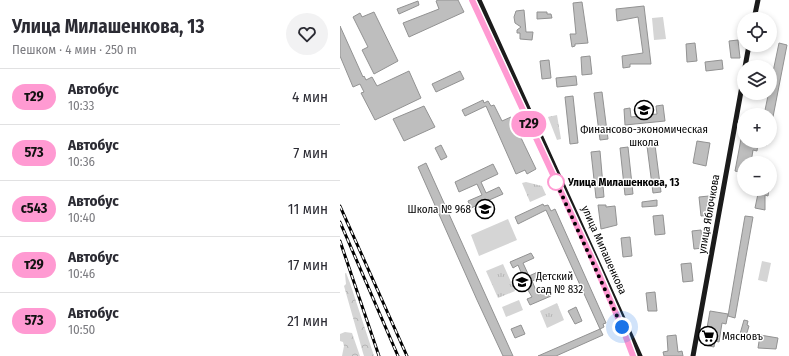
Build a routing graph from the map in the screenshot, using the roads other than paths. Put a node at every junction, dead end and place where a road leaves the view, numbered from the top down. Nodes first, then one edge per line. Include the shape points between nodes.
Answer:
1 (472, 0) edge
2 (480, 0) edge
3 (758, 0) edge
4 (755, 12) edge
5 (739, 100) edge
6 (633, 356) edge
7 (640, 356) edge
8 (693, 356) edge

1 - 6 main road, улица Милашенкова via 611,302
2 - 7 main road, улица Милашенкова
3 - 4 main road
5 - 8 main road, улица Яблочкова

